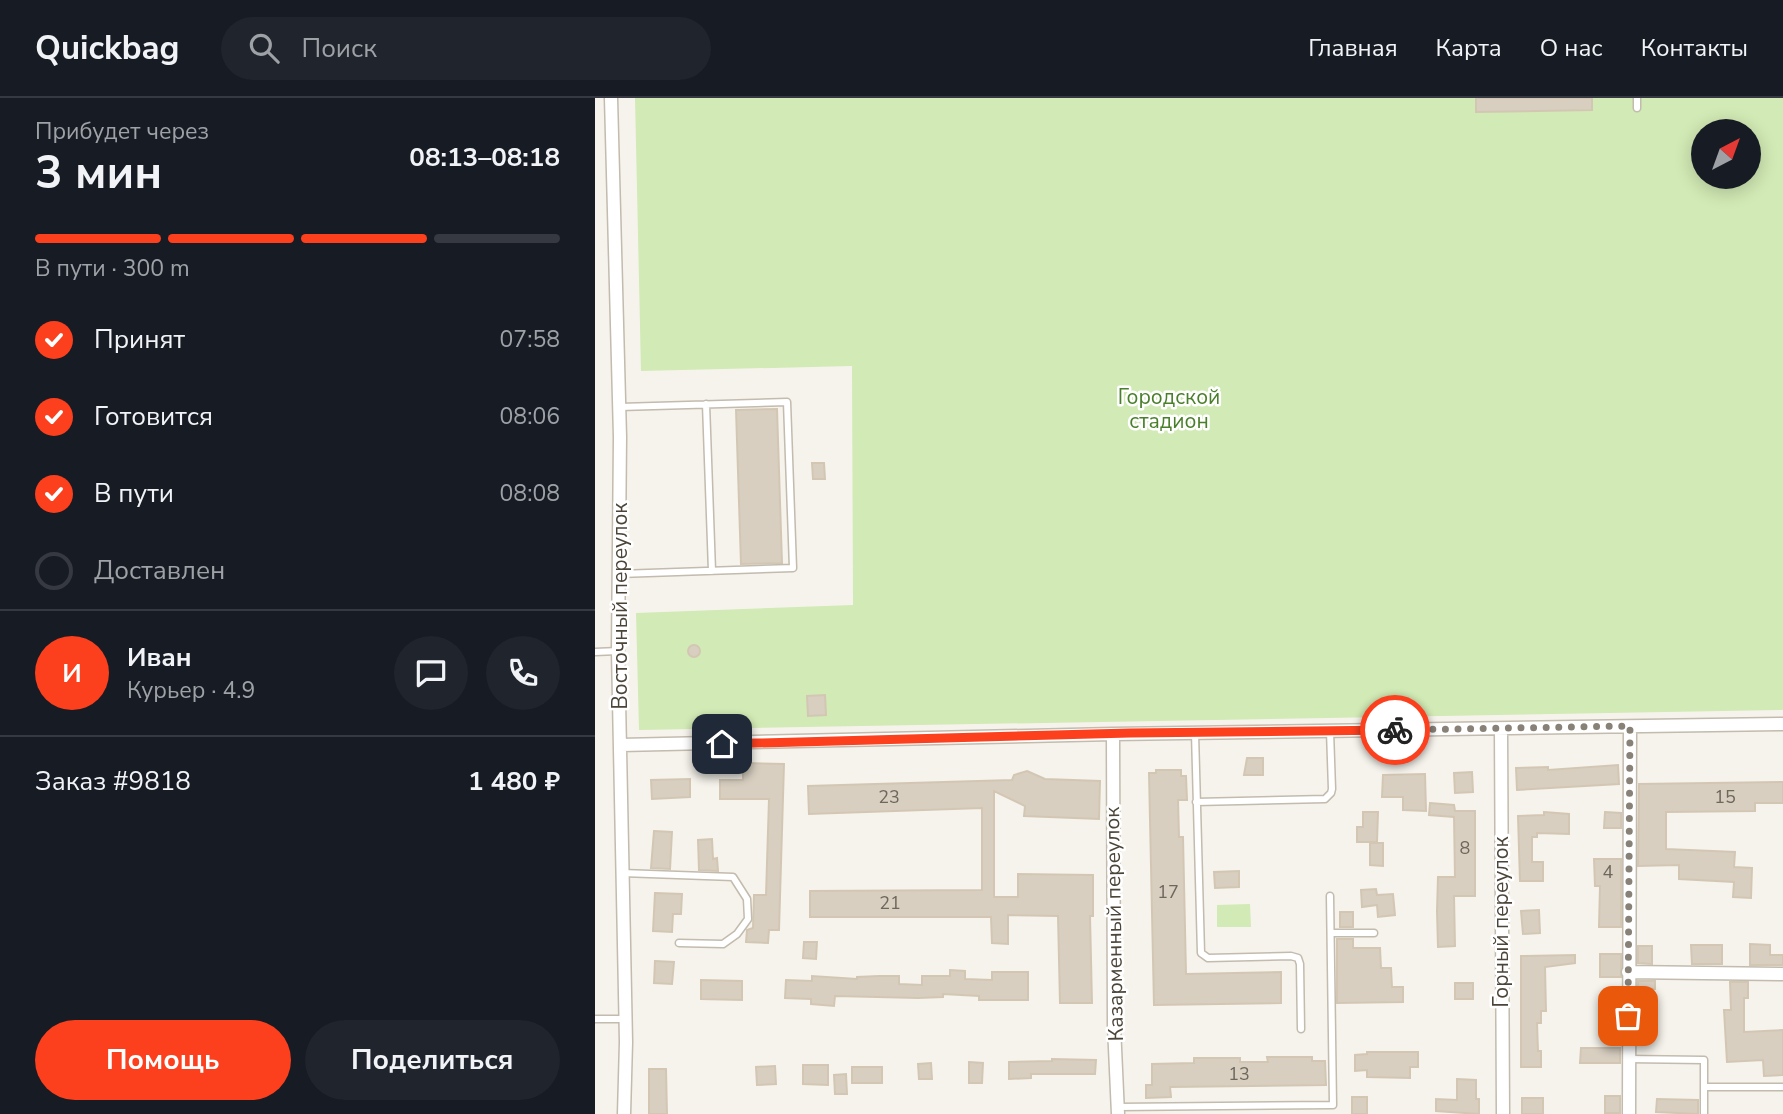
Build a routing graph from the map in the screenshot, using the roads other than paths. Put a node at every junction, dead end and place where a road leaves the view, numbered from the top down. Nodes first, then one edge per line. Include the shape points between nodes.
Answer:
1 (611, 98) edge
2 (1637, 98) edge
3 (1637, 108) dead end
4 (706, 404) junction
5 (619, 407) junction
6 (712, 571) junction
7 (619, 574) junction
8 (595, 652) edge
9 (618, 652) junction
10 (1783, 724) edge
11 (1630, 726) junction
12 (1501, 729) junction
13 (1330, 731) junction
14 (1195, 733) junction
15 (1112, 734) junction
16 (621, 745) junction
17 (1196, 802) junction
18 (622, 873) junction
19 (1330, 896) dead end
20 (1331, 933) junction
21 (1374, 933) dead end
22 (678, 943) dead end
23 (1628, 972) junction
24 (1783, 974) edge
25 (595, 1019) edge
26 (625, 1019) junction
27 (1301, 1029) dead end
28 (1628, 1059) junction
29 (1705, 1087) junction
30 (1783, 1087) edge
31 (1118, 1111) edge
32 (624, 1114) edge
33 (1503, 1114) edge
34 (1629, 1114) edge
35 (1705, 1114) edge

1 - 5 street, Восточный переулок
2 - 3 lane
4 - 5 lane
4 - 6 lane
4 - 6 lane via 787,402 793,568
5 - 7 street, Восточный переулок
6 - 7 lane
7 - 9 street, Восточный переулок
8 - 9 lane
9 - 16 street, Восточный переулок
10 - 11 street
11 - 12 street
11 - 23 street
12 - 13 street
12 - 33 street, Горный переулок
13 - 14 street
13 - 17 lane via 1332,789 1325,799
14 - 15 street
14 - 17 lane
15 - 16 street
15 - 31 street, Казарменный переулок
16 - 18 street, Восточный переулок
17 - 27 lane via 1201,953 1209,958 1298,958
18 - 22 lane via 733,877 747,899 748,919 737,934 723,944
18 - 26 street, Восточный переулок
19 - 20 lane
20 - 21 lane
20 - 31 lane via 1333,1105
23 - 24 street
23 - 28 street
25 - 26 lane
26 - 32 street, Восточный переулок
28 - 29 lane via 1705,1059
28 - 34 street
29 - 30 lane
29 - 35 lane

